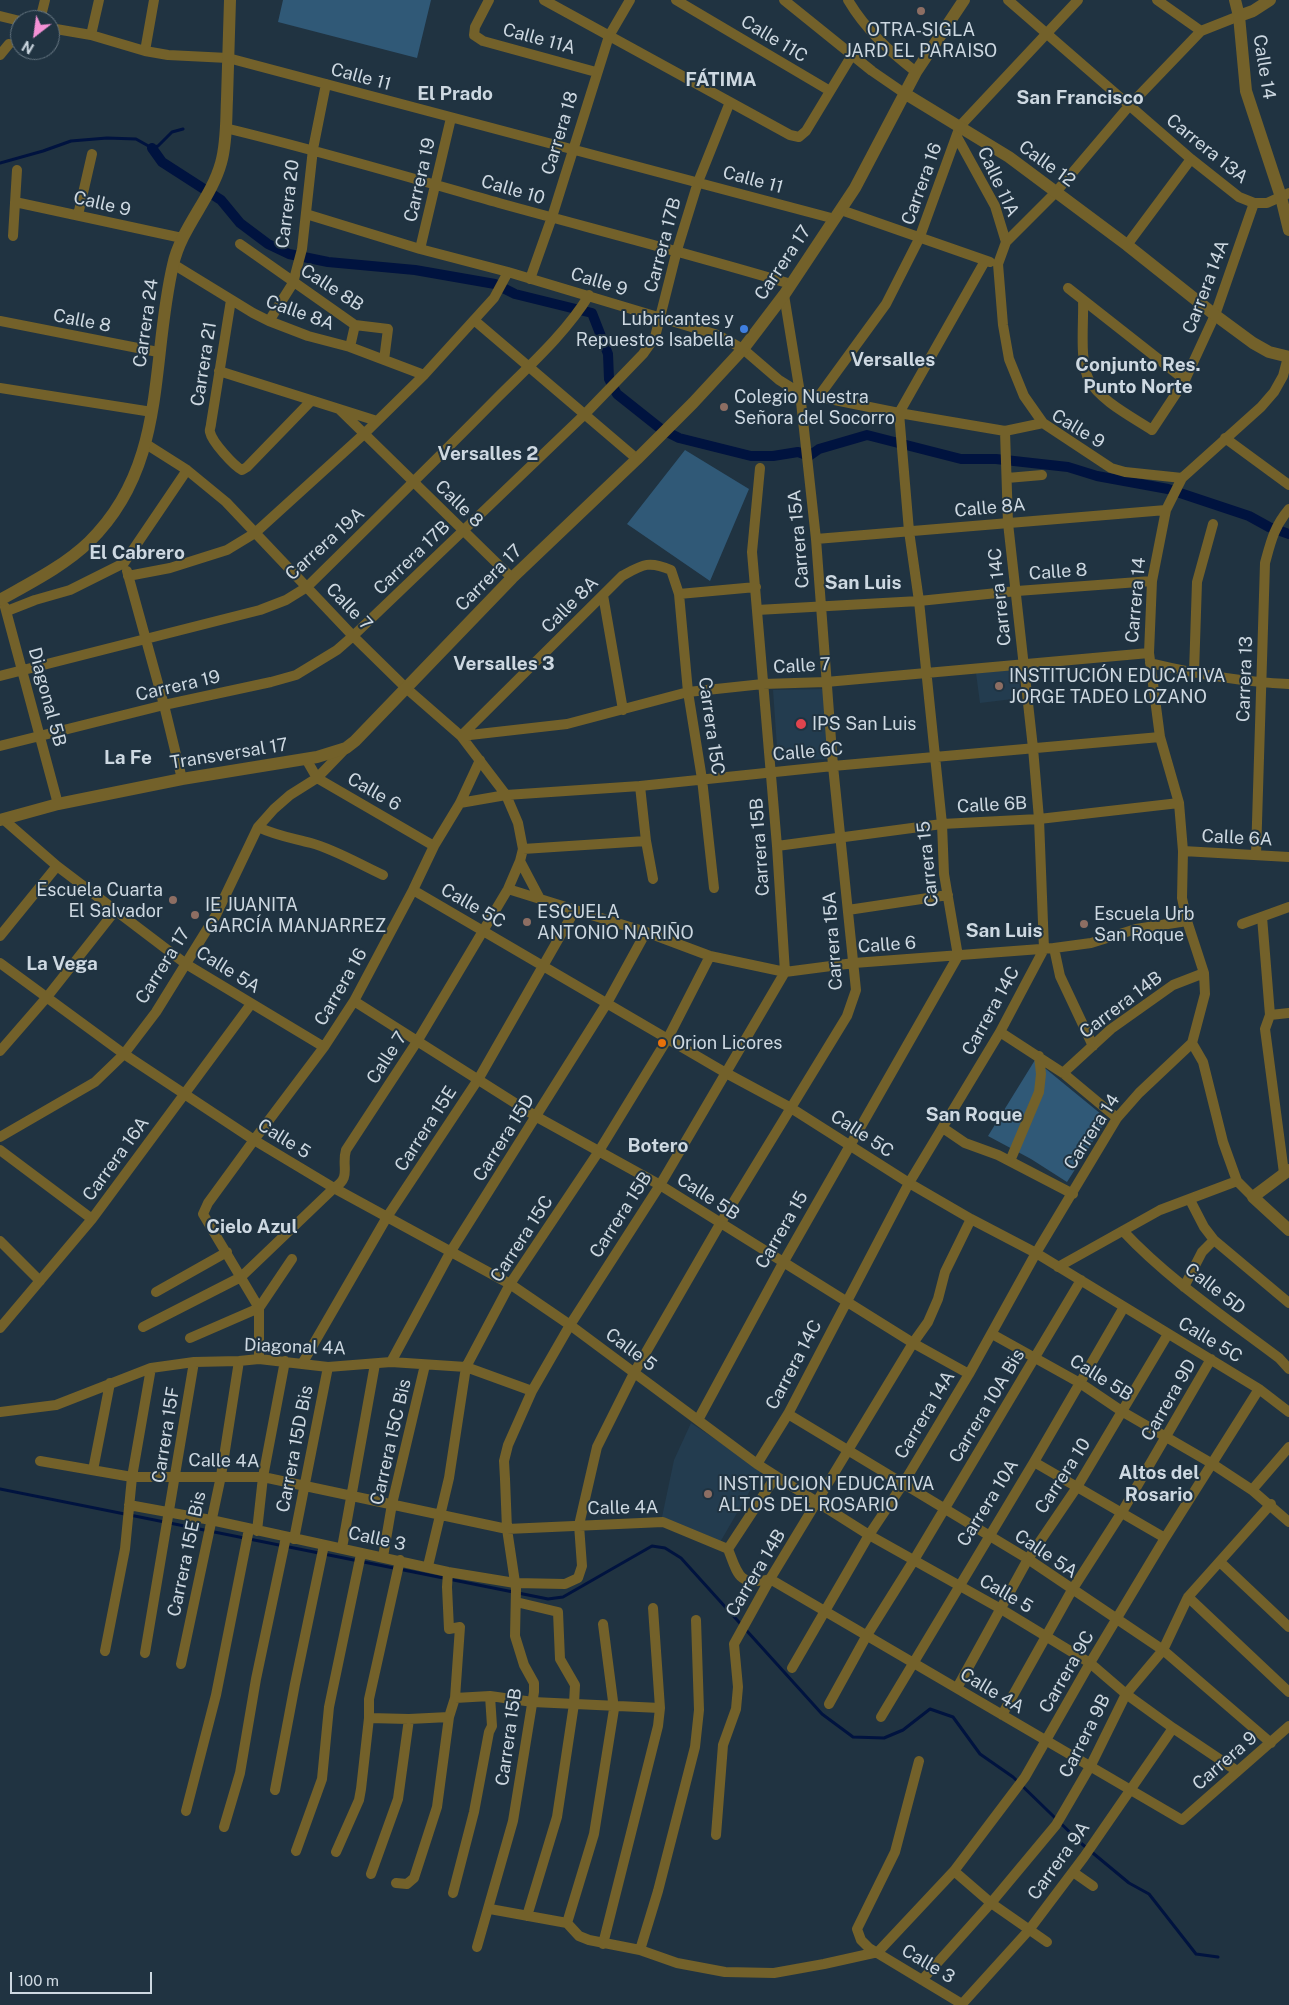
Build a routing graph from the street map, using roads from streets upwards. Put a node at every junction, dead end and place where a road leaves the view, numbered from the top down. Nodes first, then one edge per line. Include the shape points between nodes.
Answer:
1 (99, 0) edge
2 (154, 0) edge
3 (230, 0) edge
4 (489, 0) edge
5 (544, 0) edge
6 (630, 0) edge
7 (676, 0) edge
8 (784, 0) edge
9 (848, 0) edge
10 (964, 0) edge
11 (1008, 0) edge
12 (1078, 0) edge
13 (1157, 0) edge
14 (1235, 0) edge
15 (1270, 0) edge
16 (1239, 16) junction
17 (60, 30) edge
18 (1201, 31) junction
19 (1046, 33) junction
20 (91, 35) junction
21 (609, 36) junction
22 (9, 44) dead end
23 (145, 51) junction
24 (0, 55) edge
25 (852, 55) junction
26 (228, 58) junction
27 (596, 72) junction
28 (916, 72) junction
29 (326, 84) junction
30 (830, 91) junction
31 (904, 93) junction
32 (730, 102) junction
33 (1129, 106) junction
34 (451, 118) junction
35 (226, 128) junction
36 (959, 132) junction
37 (313, 149) junction
38 (572, 150) junction
39 (92, 154) dead end
40 (1190, 160) junction
41 (17, 170) dead end
42 (698, 182) junction
43 (434, 185) junction
44 (1056, 192) junction
45 (1285, 195) edge
46 (15, 202) junction
47 (1254, 203) junction
48 (306, 214) junction
49 (78, 215) junction
50 (838, 215) junction
51 (552, 217) junction
52 (1289, 230) edge
53 (13, 236) dead end
54 (182, 238) junction
55 (919, 239) junction
56 (1006, 242) junction
57 (240, 244) dead end
58 (1128, 244) junction
59 (420, 249) junction
60 (677, 250) junction
61 (985, 261) junction
62 (173, 264) junction
63 (998, 264) junction
64 (508, 272) junction
65 (530, 279) junction
66 (293, 283) junction
67 (1068, 288) dead end
68 (787, 290) junction
69 (589, 295) junction
70 (231, 300) junction
71 (1083, 300) junction
72 (1215, 315) junction
73 (661, 318) junction
74 (474, 320) junction
75 (0, 321) edge
76 (269, 321) junction
77 (355, 326) junction
78 (350, 347) junction
79 (743, 349) junction
80 (158, 352) junction
81 (1289, 355) edge
82 (384, 360) junction
83 (529, 365) junction
84 (219, 370) junction
85 (424, 375) junction
86 (1186, 380) junction
87 (0, 388) edge
88 (800, 392) junction
89 (819, 396) junction
90 (311, 401) junction
91 (340, 410) junction
92 (152, 412) junction
93 (899, 413) junction
94 (585, 414) junction
95 (377, 421) junction
96 (1043, 423) junction
97 (1005, 431) junction
98 (364, 434) junction
99 (1225, 438) junction
100 (146, 444) junction
101 (637, 459) junction
102 (760, 468) dead end
103 (187, 470) junction
104 (1042, 475) dead end
105 (1007, 478) junction
106 (1182, 478) junction
107 (414, 483) junction
108 (1289, 485) edge
109 (1289, 509) edge
110 (1166, 510) junction
111 (1008, 523) junction
112 (1213, 524) dead end
113 (464, 531) junction
114 (909, 531) junction
115 (255, 533) junction
116 (816, 539) junction
117 (124, 563) junction
118 (672, 570) joint
119 (128, 576) junction
120 (512, 578) junction
121 (1152, 581) junction
122 (27, 584) junction
123 (306, 586) junction
124 (756, 587) junction
125 (1017, 591) junction
126 (679, 594) junction
127 (603, 595) junction
128 (35, 600) junction
129 (919, 601) junction
130 (3, 603) edge
131 (822, 606) junction
132 (758, 610) junction
133 (354, 636) junction
134 (146, 638) junction
135 (1149, 658) junction
136 (1024, 664) junction
137 (24, 671) junction
138 (926, 672) junction
139 (1194, 674) junction
140 (0, 676) edge
141 (826, 682) junction
142 (1262, 683) junction
143 (763, 684) junction
144 (1289, 684) edge
145 (406, 688) junction
146 (688, 692) junction
147 (164, 705) junction
148 (623, 710) junction
149 (39, 736) junction
150 (461, 736) junction
151 (1160, 738) junction
152 (0, 746) edge
153 (346, 748) junction
154 (1034, 748) junction
155 (934, 757) junction
156 (306, 759) junction
157 (480, 760) junction
158 (834, 766) junction
159 (771, 772) junction
160 (317, 778) junction
161 (182, 779) junction
162 (702, 779) junction
163 (640, 786) junction
164 (506, 795) junction
165 (460, 803) junction
166 (1179, 803) junction
167 (58, 804) junction
168 (1039, 819) junction
169 (2, 820) edge
170 (942, 824) junction
171 (258, 827) junction
172 (840, 838) junction
173 (646, 841) junction
174 (434, 846) junction
175 (777, 846) junction
176 (523, 849) junction
177 (1183, 851) junction
178 (1256, 856) junction
179 (1289, 857) edge
180 (520, 861) junction
181 (57, 866) junction
182 (383, 876) dead end
183 (653, 878) dead end
184 (714, 888) dead end
185 (508, 889) junction
186 (413, 890) junction
187 (948, 895) junction
188 (539, 898) junction
189 (1289, 907) edge
190 (114, 910) junction
191 (575, 910) junction
192 (848, 910) junction
193 (1262, 917) junction
194 (1187, 921) junction
195 (1242, 924) dead end
196 (484, 931) junction
197 (646, 932) junction
198 (0, 936) edge
199 (1049, 949) junction
200 (710, 956) junction
201 (958, 956) junction
202 (0, 963) edge
203 (854, 963) junction
204 (186, 964) junction
205 (544, 965) junction
206 (785, 972) junction
207 (1204, 972) junction
208 (47, 997) junction
209 (354, 1001) junction
210 (607, 1003) junction
211 (251, 1004) junction
212 (1289, 1013) edge
213 (1270, 1015) junction
214 (1000, 1032) junction
215 (668, 1038) junction
216 (418, 1040) junction
217 (1192, 1043) junction
218 (1093, 1046) junction
219 (324, 1047) junction
220 (0, 1051) edge
221 (124, 1054) junction
222 (1039, 1056) junction
223 (726, 1073) junction
224 (1063, 1073) junction
225 (479, 1078) junction
226 (184, 1094) junction
227 (791, 1108) junction
228 (537, 1116) junction
229 (1118, 1118) junction
230 (943, 1128) junction
231 (0, 1137) edge
232 (254, 1140) junction
233 (850, 1147) junction
234 (0, 1150) edge
235 (600, 1151) junction
236 (1010, 1161) junction
237 (1286, 1171) edge
238 (1237, 1181) junction
239 (909, 1183) junction
240 (660, 1185) junction
241 (334, 1188) junction
242 (1073, 1194) junction
243 (1253, 1198) junction
244 (1190, 1200) junction
245 (387, 1217) junction
246 (92, 1219) junction
247 (970, 1219) junction
248 (720, 1224) junction
249 (1289, 1230) edge
250 (1123, 1231) junction
251 (1214, 1240) junction
252 (0, 1241) edge
253 (451, 1251) junction
254 (227, 1252) junction
255 (1036, 1252) junction
256 (292, 1259) dead end
257 (783, 1263) junction
258 (1058, 1266) junction
259 (241, 1277) junction
260 (1081, 1280) junction
261 (40, 1281) junction
262 (510, 1284) junction
263 (1184, 1287) junction
264 (156, 1292) dead end
265 (845, 1301) junction
266 (1289, 1303) edge
267 (1124, 1307) junction
268 (259, 1308) junction
269 (570, 1325) junction
270 (0, 1327) edge
271 (143, 1327) dead end
272 (992, 1334) junction
273 (1168, 1334) junction
274 (190, 1338) dead end
275 (913, 1343) junction
276 (1035, 1358) junction
277 (259, 1359) junction
278 (1211, 1359) junction
279 (239, 1361) junction
280 (285, 1361) junction
281 (194, 1362) junction
282 (391, 1362) junction
283 (302, 1364) junction
284 (375, 1364) junction
285 (425, 1364) junction
286 (328, 1367) junction
287 (466, 1367) junction
288 (152, 1368) junction
289 (1289, 1368) edge
290 (634, 1373) junction
291 (969, 1374) junction
292 (110, 1383) junction
293 (1080, 1383) junction
294 (1259, 1389) junction
295 (532, 1391) junction
296 (1288, 1408) edge
297 (0, 1412) edge
298 (1123, 1412) junction
299 (788, 1414) junction
300 (698, 1420) junction
301 (1166, 1437) junction
302 (849, 1451) junction
303 (1287, 1454) edge
304 (40, 1461) dead end
305 (1034, 1462) junction
306 (1211, 1463) junction
307 (757, 1464) junction
308 (94, 1470) junction
309 (176, 1476) junction
310 (221, 1476) junction
311 (776, 1476) junction
312 (132, 1477) junction
313 (263, 1477) junction
314 (903, 1484) junction
315 (304, 1486) junction
316 (1077, 1487) junction
317 (1252, 1490) junction
318 (350, 1496) junction
319 (818, 1502) junction
320 (392, 1504) junction
321 (1271, 1504) junction
322 (944, 1508) junction
323 (128, 1512) junction
324 (1122, 1512) junction
325 (170, 1514) junction
326 (438, 1515) junction
327 (211, 1520) junction
328 (1289, 1522) edge
329 (579, 1525) junction
330 (507, 1529) junction
331 (249, 1535) junction
332 (870, 1535) junction
333 (988, 1536) junction
334 (1165, 1538) junction
335 (287, 1543) junction
336 (342, 1548) junction
337 (728, 1549) junction
338 (323, 1552) junction
339 (361, 1556) junction
340 (384, 1557) junction
341 (1028, 1559) junction
342 (914, 1560) junction
343 (1220, 1562) junction
344 (400, 1563) junction
345 (428, 1566) junction
346 (578, 1578) joint
347 (448, 1579) junction
348 (770, 1579) junction
349 (959, 1584) junction
350 (1072, 1590) junction
351 (516, 1593) junction
352 (1188, 1597) junction
353 (653, 1608) dead end
354 (1001, 1609) junction
355 (827, 1611) junction
356 (696, 1620) dead end
357 (1116, 1620) junction
358 (603, 1624) dead end
359 (1289, 1627) edge
360 (867, 1634) junction
361 (1046, 1636) junction
362 (1163, 1650) junction
363 (105, 1651) dead end
364 (145, 1653) dead end
365 (912, 1663) junction
366 (181, 1664) dead end
367 (1090, 1664) junction
368 (792, 1668) dead end
369 (957, 1688) junction
370 (1289, 1692) edge
371 (1126, 1694) junction
372 (490, 1696) junction
373 (455, 1698) junction
374 (533, 1702) junction
375 (574, 1704) junction
376 (829, 1704) dead end
377 (614, 1707) junction
378 (660, 1708) junction
379 (1002, 1715) junction
380 (881, 1717) dead end
381 (370, 1718) junction
382 (449, 1718) junction
383 (409, 1719) junction
384 (1172, 1728) junction
385 (1287, 1732) edge
386 (1046, 1742) junction
387 (1270, 1742) junction
388 (919, 1761) dead end
389 (1091, 1765) junction
390 (1237, 1772) junction
391 (1129, 1789) junction
392 (276, 1790) dead end
393 (186, 1812) dead end
394 (1182, 1820) joint
395 (224, 1828) dead end
396 (716, 1835) dead end
397 (296, 1851) dead end
398 (336, 1852) dead end
399 (954, 1870) junction
400 (1073, 1872) junction
401 (371, 1874) dead end
402 (396, 1882) dead end
403 (1093, 1886) dead end
404 (453, 1893) dead end
405 (991, 1903) junction
406 (490, 1909) junction
407 (527, 1916) junction
408 (567, 1923) junction
409 (1029, 1930) junction
410 (1047, 1942) dead end
411 (603, 1944) junction
412 (477, 1947) dead end
413 (640, 1950) junction
414 (878, 1952) junction
415 (922, 1980) junction
416 (962, 2004) edge

1 - 20 street
2 - 23 street
3 - 26 street, Carrera 24
4 - 27 street, Calle 11A via 474,35 483,41
5 - 21 street
6 - 21 street, Carrera 18
7 - 30 street, Calle 11C
8 - 25 street, Calle 12
9 - 28 street via 859,19
10 - 28 street, Carrera 17
11 - 19 street, Carrera 13A
12 - 19 street, Carrera 16
13 - 18 street
14 - 16 street, Calle 14
15 - 16 street
16 - 18 street
16 - 45 street, Calle 14 via 1246,90
17 - 20 street, Calle 11
18 - 33 street
19 - 33 street, Carrera 13A
19 - 36 street, Carrera 16
20 - 23 street, Calle 11
21 - 27 street, Carrera 18
21 - 32 street
22 - 24 street
23 - 26 street, Calle 11
25 - 30 street
25 - 31 street, Calle 12
26 - 29 street, Calle 11
26 - 35 street, Carrera 24
27 - 38 street, Carrera 18
28 - 31 street, Carrera 17
29 - 34 street, Calle 11
29 - 37 street, Carrera 20
30 - 32 street via 799,137
31 - 36 street, Calle 12
31 - 50 street, Carrera 17
32 - 42 street, Carrera 17B
33 - 40 street, Carrera 13A
33 - 44 street
34 - 38 street, Calle 11
34 - 43 street, Carrera 19
35 - 37 street, Calle 10
35 - 54 street, Carrera 24 via 221,161 214,180
36 - 44 street, Calle 12 via 1008,157
36 - 55 street, Carrera 16
36 - 56 street, Calle 11A via 995,206
37 - 43 street, Calle 10
37 - 48 street, Carrera 20
38 - 42 street, Calle 11
38 - 51 street, Carrera 18
39 - 49 street
40 - 47 street, Carrera 13A via 1239,197
40 - 58 street
41 - 46 street
42 - 50 street, Calle 11
42 - 60 street, Carrera 17B
43 - 51 street, Calle 10
43 - 59 street, Carrera 19
44 - 56 street
44 - 58 street, Calle 12
45 - 47 street, Carrera 13A
45 - 52 street
46 - 49 street, Calle 9
46 - 53 street
47 - 72 street, Carrera 14A
48 - 59 street, Calle 9
48 - 66 street, Carrera 20
49 - 54 street, Calle 9
50 - 55 street, Calle 11
50 - 68 street, Carrera 17
51 - 60 street, Calle 10
51 - 65 street, Carrera 18
54 - 62 street, Carrera 24
55 - 61 street, Calle 11
55 - 89 street, Carrera 16 via 886,304
56 - 63 street
57 - 66 street, Calle 8B
58 - 72 street, Calle 12
59 - 64 street, Calle 9
60 - 68 street, Calle 10
60 - 73 street, Carrera 17B
61 - 63 street, Calle 11
61 - 93 street
62 - 70 street, Calle 8A
62 - 80 street, Carrera 24
63 - 96 street via 1003,326 1010,359 1024,396
64 - 65 street, Calle 9
64 - 74 street via 494,298
65 - 69 street, Calle 9
66 - 76 street, Carrera 20
66 - 77 street, Calle 8B
67 - 71 street
68 - 79 street, Carrera 17
68 - 88 street, Carrera 15A
69 - 73 street, Calle 9
69 - 83 street, Carrera 19A
70 - 76 street, Calle 8A
70 - 84 street, Carrera 21
71 - 86 street
71 - 86 street, Carrera 14A via 1084,363 1089,381 1103,396 1152,430
72 - 81 street, Calle 12 via 1269,352
72 - 86 street, Carrera 14A
73 - 79 street, Calle 9 via 718,334
73 - 94 street, Carrera 17B via 655,337 643,354
74 - 83 street
74 - 85 street
75 - 80 street, Calle 8
76 - 78 street, Calle 8A
77 - 78 street
77 - 82 street, Calle 8B via 388,329
78 - 82 street, Calle 8A
79 - 88 street, Calle 9 via 779,380
79 - 101 street, Carrera 17
80 - 92 street, Carrera 24
81 - 99 street, Carrera 14 via 1274,392
82 - 85 street, Calle 8A
83 - 94 street
83 - 107 street, Carrera 19A
84 - 90 street, Calle 8
84 - 90 street, Carrera 21 via 210,433 236,467 242,470
85 - 95 street
87 - 92 street
88 - 89 street, Calle 9
88 - 116 street, Carrera 15A
89 - 93 street, Calle 9
90 - 91 street, Calle 8
91 - 95 street, Calle 8
91 - 98 street, Calle 8
92 - 100 street, Carrera 24
93 - 97 street, Calle 9
93 - 114 street, Carrera 15
94 - 101 street
94 - 113 street, Carrera 17B
95 - 98 street
96 - 97 street, Calle 9
96 - 106 street, Calle 9 via 1111,468
97 - 105 street, Carrera 14C
98 - 107 street, Calle 8
98 - 115 street
99 - 106 street, Carrera 14
99 - 108 street
100 - 103 street, Calle 7
100 - 122 street, Carrera 24 via 127,491 101,529 75,554
101 - 120 street, Carrera 17
102 - 124 street, Carrera 15B via 752,552
103 - 115 street, Calle 7 via 226,502
103 - 117 street
104 - 105 street
105 - 111 street, Carrera 14C
106 - 110 street, Carrera 14
107 - 113 street, Calle 8
107 - 123 street, Carrera 19A
109 - 142 street, Carrera 13 via 1273,533 1265,563
110 - 111 street, Calle 8A
110 - 121 street, Carrera 14
111 - 114 street, Calle 8A
111 - 125 street, Carrera 14C
112 - 139 street via 1197,582
113 - 120 street, Calle 8
113 - 133 street, Carrera 17B
114 - 116 street, Calle 8A
114 - 129 street, Carrera 15
115 - 119 street via 227,550 170,568
115 - 123 street, Calle 7
116 - 131 street, Carrera 15A
117 - 119 street
117 - 128 street via 70,590
118 - 126 street, Carrera 15C
118 - 127 street, Calle 8A via 643,564 622,576
119 - 134 street
120 - 145 street, Carrera 17
121 - 125 street, Calle 8
121 - 135 street, Carrera 14
122 - 128 street
122 - 130 street, Carrera 24
123 - 133 street, Calle 7
123 - 134 street, Carrera 19A via 286,600 260,610
124 - 126 street
124 - 132 street, Carrera 15B
125 - 129 street, Calle 8
125 - 136 street, Carrera 14C
126 - 146 street, Carrera 15C
127 - 148 street
127 - 150 street, Calle 8A
128 - 130 street
129 - 131 street, Calle 8
129 - 138 street, Carrera 15
130 - 137 street, Diagonal 5B
131 - 132 street, Calle 8
131 - 141 street, Carrera 15A
132 - 143 street, Carrera 15B
133 - 145 street, Calle 7
133 - 147 street, Carrera 19 via 296,675
134 - 137 street, Carrera 19A
134 - 147 street
135 - 136 street, Calle 7
135 - 139 street, Calle 7
135 - 151 street, Carrera 14
136 - 138 street, Calle 7
136 - 154 street, Carrera 14C
137 - 140 street, Carrera 19A
137 - 149 street, Diagonal 5B
138 - 141 street, Calle 7
138 - 155 street, Carrera 15
139 - 142 street, Calle 7
141 - 143 street, Calle 7
141 - 158 street, Carrera 15A
142 - 144 street, Calle 7
142 - 178 street, Carrera 13
143 - 146 street, Calle 7
143 - 159 street, Carrera 15B
145 - 150 street, Calle 7
145 - 153 street, Carrera 17
146 - 148 street, Calle 7
146 - 162 street, Carrera 15C
147 - 149 street, Carrera 19
147 - 161 street
148 - 150 street, Calle 7 via 567,724
149 - 152 street, Carrera 19
149 - 167 street, Diagonal 5B
150 - 157 street, Calle 7
151 - 154 street, Calle 6C
151 - 166 street, Carrera 14
153 - 156 street, Transversal 17
153 - 160 street, Carrera 17
154 - 155 street, Calle 6C
154 - 168 street, Carrera 14C
155 - 158 street, Calle 6C
155 - 170 street, Carrera 15
156 - 160 street, Calle 6
156 - 161 street, Transversal 17
157 - 164 street, Calle 7
157 - 165 street, Carrera 16
158 - 159 street, Calle 6C
158 - 172 street, Carrera 15A
159 - 162 street, Calle 6C
159 - 175 street, Carrera 15B
160 - 171 street, Carrera 17 via 290,795
160 - 174 street, Calle 6
161 - 167 street, Transversal 17
162 - 163 street, Calle 6C
162 - 184 street, Carrera 15C
163 - 164 street, Calle 6C
163 - 173 street
164 - 165 street, Calle 6C
164 - 176 street, Calle 7 via 518,822
165 - 174 street, Carrera 16
166 - 168 street, Calle 6B
166 - 177 street, Carrera 14
167 - 169 street, Transversal 17
168 - 170 street, Calle 6B
168 - 199 street, Carrera 14C
169 - 181 street, Calle 5A
170 - 172 street, Calle 6B
170 - 187 street, Carrera 15
171 - 182 street via 330,850
171 - 204 street, Carrera 17 via 216,915
172 - 175 street, Calle 6B
172 - 192 street, Carrera 15A
173 - 176 street
173 - 183 street
174 - 186 street, Carrera 16
175 - 206 street, Carrera 15B
176 - 180 street, Calle 7
177 - 178 street, Calle 6A
177 - 194 street, Carrera 14 via 1182,898
178 - 179 street, Calle 6A
180 - 185 street, Calle 7
180 - 188 street
181 - 190 street, Calle 5A
181 - 198 street
185 - 188 street, Calle 6
185 - 196 street, Calle 7
186 - 196 street, Calle 5C
186 - 209 street, Carrera 16
187 - 192 street
187 - 201 street, Carrera 15
188 - 191 street, Calle 6
189 - 193 street
190 - 204 street, Calle 5A
190 - 208 street
191 - 197 street, Calle 6
191 - 205 street, Carrera 15E
192 - 203 street, Carrera 15A
193 - 195 street
193 - 213 street
194 - 199 street, Calle 6
194 - 207 street, Carrera 14
196 - 205 street, Calle 5C
196 - 216 street, Calle 7
197 - 200 street, Calle 6
197 - 210 street, Carrera 15D
199 - 201 street, Calle 6
199 - 214 street, Carrera 14C
199 - 218 street
200 - 206 street, Calle 6
200 - 215 street, Carrera 15C
201 - 203 street, Calle 6
201 - 233 street, Carrera 15
202 - 208 street, Calle 5
203 - 206 street, Calle 6
203 - 227 street, Carrera 15A via 856,990 847,1016
204 - 211 street, Calle 5A
204 - 221 street, Carrera 17 via 156,1012
205 - 210 street, Calle 5C
205 - 225 street, Carrera 15E
206 - 223 street, Carrera 15B
207 - 217 street, Carrera 14 via 1205,994
207 - 218 street, Carrera 14B via 1172,985
208 - 220 street
208 - 221 street, Calle 5
209 - 216 street, Calle 5B
209 - 219 street, Carrera 16
210 - 215 street, Calle 5C
210 - 228 street, Carrera 15D
211 - 219 street, Calle 5A
211 - 226 street, Carrera 16A
212 - 213 street
213 - 237 street via 1265,1029
214 - 222 street
214 - 230 street, Carrera 14C
215 - 223 street, Calle 5C
215 - 235 street, Carrera 15C
216 - 225 street, Calle 5B
216 - 241 street, Calle 7 via 346,1150 346,1177
217 - 229 street, Carrera 14 via 1139,1093
217 - 238 street via 1203,1062 1223,1142
218 - 224 street, Carrera 14B
219 - 232 street, Carrera 16
221 - 226 street, Calle 5
221 - 231 street, Carrera 17 via 95,1082
222 - 224 street
222 - 236 street via 1039,1092
223 - 227 street, Calle 5C
223 - 240 street, Carrera 15B
224 - 229 street
225 - 228 street, Calle 5B
225 - 245 street, Carrera 15E
226 - 232 street, Calle 5
226 - 246 street, Carrera 16A
227 - 233 street, Calle 5C
227 - 248 street, Carrera 15A
228 - 235 street, Calle 5B
228 - 253 street, Carrera 15D
229 - 242 street, Carrera 14
230 - 236 street via 965,1143
230 - 239 street, Carrera 14C
232 - 241 street, Calle 5
232 - 254 street, Carrera 16 via 203,1214
233 - 239 street, Calle 5C
233 - 257 street, Carrera 15
234 - 246 street
235 - 240 street, Calle 5B
235 - 262 street, Carrera 15C
236 - 242 street
237 - 243 street
238 - 243 street
238 - 244 street
239 - 247 street, Calle 5C
239 - 265 street, Carrera 14C
240 - 248 street, Calle 5B
240 - 269 street, Carrera 15B
241 - 245 street, Calle 5
241 - 259 street, Calle 7
242 - 255 street, Carrera 14
243 - 249 street
244 - 250 street via 1160,1210
244 - 251 street
245 - 253 street, Calle 5
245 - 283 street, Carrera 15E
246 - 261 street, Carrera 16A
247 - 255 street, Calle 5C
247 - 275 street, Carrera 14B via 944,1272 938,1299 928,1322
248 - 257 street, Calle 5B
248 - 290 street, Carrera 15A
250 - 258 street
250 - 263 street, Calle 5D via 1142,1252
251 - 263 street via 1202,1252
251 - 266 street
252 - 261 street
253 - 262 street, Calle 5
253 - 282 street, Carrera 15D
254 - 259 street
254 - 264 street
255 - 258 street, Calle 5C
255 - 272 street, Carrera 14A
256 - 268 street
257 - 265 street, Calle 5B
257 - 300 street, Carrera 15
258 - 260 street, Calle 5C
259 - 268 street
259 - 271 street, Calle 7
260 - 267 street, Calle 5C
260 - 276 street, Carrera 10A Bis
261 - 270 street, Carrera 16A
262 - 269 street, Calle 5
262 - 287 street, Carrera 15C
263 - 289 street, Calle 5D
265 - 275 street, Calle 5B
265 - 299 street, Carrera 14C
267 - 273 street, Calle 5C
267 - 293 street, Carrera 10A
268 - 274 street
268 - 277 street
269 - 290 street, Calle 5
269 - 295 street, Carrera 15B
272 - 276 street, Calle 5B
272 - 291 street, Carrera 14A
273 - 278 street, Calle 5C
273 - 298 street, Carrera 10
275 - 291 street, Calle 5B
275 - 302 street, Carrera 14B
276 - 293 street, Calle 5B
276 - 322 street, Carrera 10A Bis
277 - 279 street, Diagonal 4A
277 - 280 street, Diagonal 4A
278 - 294 street, Calle 5C
278 - 301 street, Carrera 9D
279 - 281 street, Diagonal 4A
279 - 310 street, Carrera 15E Bis
280 - 283 street, Diagonal 4A
280 - 313 street
281 - 288 street, Diagonal 4A
281 - 309 street, Carrera 15F
282 - 284 street, Diagonal 4A
282 - 285 street, Diagonal 4A
283 - 286 street, Diagonal 4A
284 - 286 street, Diagonal 4A
284 - 318 street
285 - 287 street, Diagonal 4A
285 - 320 street, Carrera 15C Bis
286 - 315 street, Carrera 15D Bis
287 - 295 street, Diagonal 4A
287 - 326 street, Carrera 15C via 449,1478
288 - 292 street, Diagonal 4A
288 - 312 street
290 - 300 street, Calle 5
290 - 329 street, Carrera 15A via 597,1447
291 - 314 street, Carrera 14A
292 - 297 street, Diagonal 4A via 56,1405
292 - 308 street
293 - 298 street, Calle 5B
293 - 305 street, Carrera 10A
294 - 296 street, Calle 5C
294 - 306 street, Carrera 9C
295 - 330 street, Carrera 15B via 504,1461
298 - 301 street, Calle 5B
298 - 316 street, Carrera 10
299 - 302 street, Calle 5A
299 - 307 street, Carrera 14C
300 - 307 street, Calle 5
301 - 306 street, Calle 5B
301 - 324 street, Carrera 9D
302 - 314 street, Calle 5A
302 - 319 street, Carrera 14B
303 - 317 street
304 - 308 street, Calle 4A
305 - 316 street
305 - 333 street, Carrera 10A
306 - 317 street, Calle 5B
306 - 334 street, Carrera 9C
307 - 311 street, Calle 5
308 - 312 street, Calle 4A
309 - 310 street, Calle 4A
309 - 312 street, Calle 4A
309 - 325 street, Carrera 15F
310 - 313 street, Calle 4A
310 - 327 street, Carrera 15E Bis
311 - 319 street, Calle 5
311 - 337 street
312 - 323 street
313 - 315 street, Calle 4A
313 - 331 street
314 - 322 street, Calle 5A
314 - 332 street, Carrera 14A
315 - 318 street, Calle 4A
315 - 335 street, Carrera 15D Bis
316 - 324 street
316 - 341 street, Carrera 10
317 - 321 street, Calle 5B
318 - 320 street, Calle 4A
318 - 336 street
319 - 332 street, Calle 5
319 - 348 street, Carrera 14B
320 - 326 street, Calle 4A
320 - 340 street, Carrera 15C Bis
321 - 328 street, Calle 5B
321 - 343 street, Carrera 9B
322 - 333 street, Calle 5A
322 - 342 street, Carrera 10A Bis
323 - 325 street, Calle 3
323 - 363 street via 125,1549
324 - 334 street
324 - 350 street, Carrera 9D
325 - 327 street, Calle 3
325 - 364 street, Carrera 15F
326 - 330 street, Calle 4A
326 - 345 street, Carrera 15C
327 - 331 street, Calle 3
327 - 366 street, Carrera 15E Bis
329 - 330 street, Calle 4A
329 - 337 street, Calle 4A via 663,1522
329 - 346 street, Carrera 15A via 582,1566
330 - 351 street, Carrera 15B
331 - 335 street, Calle 3
331 - 393 street via 216,1695
332 - 342 street, Calle 5
332 - 355 street, Carrera 14A
333 - 341 street, Calle 5A
333 - 349 street, Carrera 10A
334 - 357 street, Carrera 9C
335 - 338 street, Calle 3
335 - 395 street, Carrera 15D Bis via 256,1679 240,1773
336 - 338 street, Calle 3
336 - 339 street, Calle 3
337 - 348 street via 737,1573 745,1580 755,1583
338 - 392 street
339 - 340 street, Calle 3
339 - 397 street via 329,1707 322,1779
340 - 344 street, Calle 3
341 - 350 street, Calle 5A
341 - 354 street, Carrera 10
342 - 349 street, Calle 5
342 - 360 street, Carrera 10A Bis
343 - 352 street, Carrera 9B
343 - 359 street
344 - 345 street, Calle 3
344 - 381 street via 370,1691
345 - 347 street, Calle 3
346 - 351 street, Calle 3 via 565,1584
347 - 351 street, Calle 3
347 - 373 street via 449,1629 460,1627
348 - 355 street, Calle 4A
348 - 396 street, Carrera 14B via 734,1644 738,1687 736,1709 722,1745
349 - 354 street, Calle 5
349 - 365 street, Carrera 10A
350 - 357 street, Calle 5A
350 - 361 street, Carrera 9D
351 - 374 street, Carrera 15B via 514,1636 534,1683
351 - 375 street via 558,1612 560,1660 575,1685
352 - 362 street, Carrera 9B
352 - 370 street
353 - 378 street
354 - 361 street, Calle 5
354 - 369 street, Carrera 10
355 - 360 street, Calle 4A
355 - 368 street, Carrera 14A
356 - 413 street via 699,1710 695,1747
357 - 362 street, Calle 5A
357 - 367 street, Carrera 9C
358 - 377 street
360 - 365 street, Calle 4A
360 - 376 street, Carrera 10A Bis
361 - 367 street, Calle 5
361 - 379 street, Carrera 9D
362 - 371 street, Carrera 9B
362 - 387 street, Calle 5A
365 - 369 street, Calle 4A
365 - 380 street, Carrera 10A
367 - 371 street, Calle 5
367 - 386 street, Carrera 9C
369 - 379 street, Calle 4A
371 - 384 street, Calle 5
371 - 389 street, Carrera 9B
372 - 373 street
372 - 374 street
372 - 404 street via 492,1726
373 - 382 street
374 - 375 street
374 - 406 street, Carrera 15B via 513,1821
375 - 377 street
375 - 407 street via 558,1817
377 - 378 street
377 - 408 street via 594,1834
378 - 411 street
379 - 386 street, Calle 4A
381 - 383 street
381 - 398 street via 359,1800
382 - 383 street
382 - 402 street via 437,1806 414,1878 407,1884
383 - 401 street via 398,1799
384 - 390 street, Calle 5
384 - 391 street, Carrera 9A
385 - 387 street, Carrera 9
386 - 389 street, Calle 4A
386 - 399 street, Carrera 9C via 1025,1777
387 - 390 street, Carrera 9
388 - 414 street, Calle 3 via 895,1852 857,1929 861,1940
389 - 391 street, Calle 4A
389 - 405 street, Carrera 9B via 1056,1825
390 - 394 street, Carrera 9
391 - 394 street, Calle 4A
391 - 400 street, Carrera 9A
399 - 405 street
399 - 414 street, Carrera 9C
400 - 403 street
400 - 409 street, Carrera 9A
405 - 409 street
405 - 415 street, Carrera 9B
406 - 407 street
406 - 412 street, Carrera 15B
407 - 408 street
408 - 411 street via 579,1936
409 - 410 street
409 - 416 street, Carrera 9A
411 - 413 street
413 - 414 street via 677,1963 725,1972 774,1973
414 - 415 street, Calle 3
415 - 416 street, Calle 3

